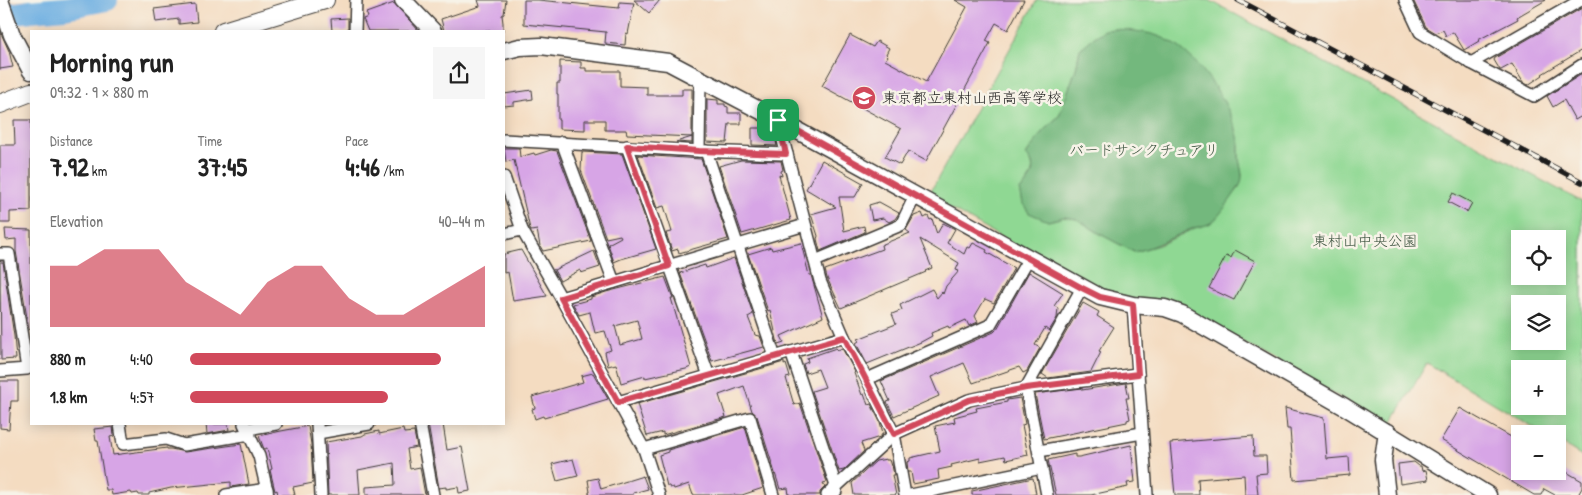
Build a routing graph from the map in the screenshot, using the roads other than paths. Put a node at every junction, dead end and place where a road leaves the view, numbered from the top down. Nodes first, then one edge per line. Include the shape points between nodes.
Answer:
1 (0, 0) edge
2 (325, 0) edge
3 (356, 0) edge
4 (404, 0) edge
5 (1405, 0) edge
6 (1581, 0) edge
7 (226, 30) edge
8 (356, 30) edge
9 (432, 30) edge
10 (505, 51) edge
11 (1471, 63) junction
12 (1582, 65) edge
13 (30, 69) edge
14 (700, 79) junction
15 (30, 92) edge
16 (0, 104) edge
17 (778, 120) junction
18 (505, 140) edge
19 (562, 142) junction
20 (627, 146) junction
21 (702, 151) junction
22 (786, 154) junction
23 (505, 180) edge
24 (915, 196) junction
25 (805, 225) junction
26 (522, 230) junction
27 (505, 234) edge
28 (738, 245) junction
29 (0, 254) edge
30 (1029, 258) junction
31 (815, 261) junction
32 (669, 266) junction
33 (614, 282) junction
34 (1082, 288) junction
35 (561, 298) junction
36 (1133, 304) junction
37 (844, 337) junction
38 (791, 352) junction
39 (775, 357) junction
40 (0, 371) edge
41 (1138, 374) junction
42 (709, 376) junction
43 (867, 379) junction
44 (1026, 388) junction
45 (618, 402) junction
46 (120, 425) edge
47 (270, 425) edge
48 (356, 425) edge
49 (420, 425) edge
50 (317, 428) edge
51 (247, 429) edge
52 (1387, 432) junction
53 (1142, 433) junction
54 (894, 434) junction
55 (644, 450) junction
56 (1039, 451) junction
57 (1042, 468) junction
58 (836, 490) edge
59 (268, 492) edge
60 (226, 495) edge
61 (322, 495) edge
62 (433, 495) edge
63 (659, 495) edge
64 (773, 495) edge
65 (827, 495) edge
66 (905, 495) edge
67 (910, 495) edge
68 (1047, 495) edge
69 (1147, 495) edge
70 (1387, 495) edge
71 (1488, 495) edge

1 - 13 street via 12,35
2 - 7 main road
3 - 8 street
4 - 9 street
5 - 11 street via 1420,32
6 - 11 street
10 - 14 street via 541,46 668,62
11 - 12 street via 1534,96
14 - 17 street
14 - 21 street
15 - 16 main road
17 - 22 street
17 - 24 street
18 - 19 street
19 - 20 street
19 - 33 street
20 - 21 street
20 - 32 street
21 - 22 street
21 - 28 street
22 - 25 street
23 - 26 street
24 - 30 street
24 - 31 street via 901,225
25 - 28 street
25 - 31 street
26 - 27 street
26 - 35 street
28 - 32 street
28 - 39 street
29 - 40 street via 9,254 26,370
30 - 34 street
30 - 43 street via 990,325
31 - 37 street
32 - 33 street
32 - 42 street
33 - 35 street
34 - 36 street via 1100,297
34 - 44 street
35 - 45 street
36 - 41 street
36 - 52 street via 1182,314
37 - 38 street
37 - 43 street
38 - 39 street
38 - 58 street
39 - 42 street
41 - 44 street
41 - 53 street
42 - 45 street
43 - 54 street
44 - 54 street via 969,400
44 - 56 street
45 - 55 street
46 - 51 street via 123,444 166,439 184,445
47 - 51 street
48 - 50 street
49 - 62 street
50 - 61 street
51 - 59 street via 259,456
52 - 70 street via 1383,460
52 - 71 street
53 - 56 street
53 - 69 street
54 - 58 street
54 - 66 street
55 - 63 street
55 - 64 street via 750,418
56 - 57 street
57 - 67 street
57 - 68 street
58 - 65 street
59 - 60 street

